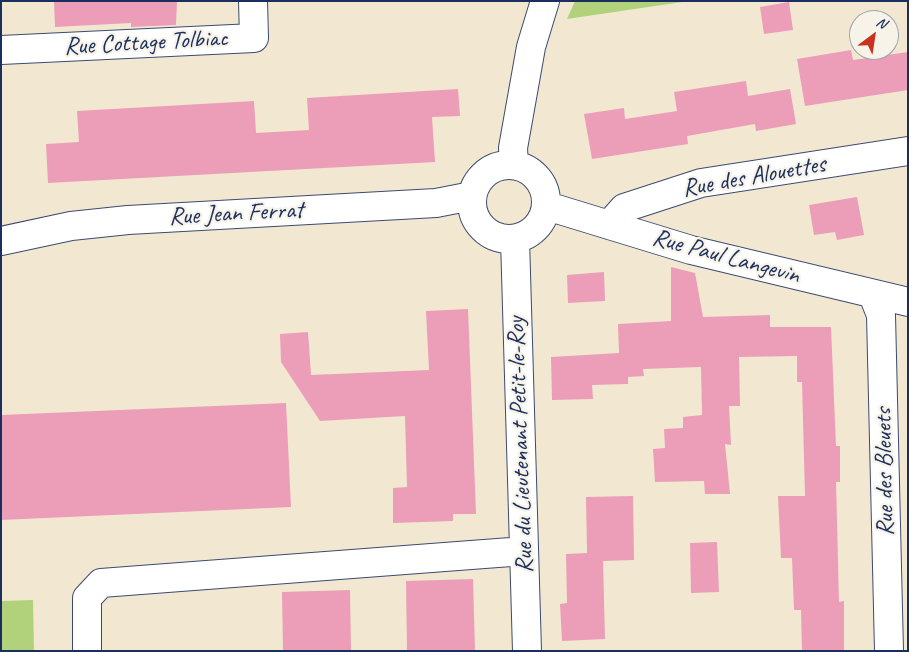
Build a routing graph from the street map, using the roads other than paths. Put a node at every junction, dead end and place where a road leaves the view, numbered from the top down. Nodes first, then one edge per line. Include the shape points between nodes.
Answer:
1 (253, 1) edge
2 (545, 1) edge
3 (1, 50) edge
4 (908, 151) edge
5 (514, 165) junction
6 (472, 196) junction
7 (547, 206) junction
8 (609, 225) junction
9 (515, 239) junction
10 (1, 241) edge
11 (873, 295) junction
12 (908, 302) edge
13 (524, 551) junction
14 (86, 651) edge
15 (527, 651) edge
16 (889, 651) edge

1 - 3 street, Rue Cottage Tolbiac via 254,38
2 - 5 street via 531,47 513,148
4 - 8 street, Rue des Alouettes via 701,183 624,208
5 - 6 street via 502,165 487,173 476,185
5 - 7 street via 525,168 542,184
6 - 9 street via 472,208 483,229 492,236
6 - 10 street, Rue Jean Ferrat via 436,203 128,220 71,226
7 - 8 street, Rue Paul Langevin
7 - 9 street via 544,218 536,228
8 - 11 street, Rue Paul Langevin via 691,250
9 - 13 street, Rue du Lieutenant Petit-le-Roy
11 - 12 street, Rue Paul Langevin
11 - 16 street, Rue des Bleuets via 881,315
13 - 14 street via 102,583 87,598
13 - 15 street, Rue du Lieutenant Petit-le-Roy

